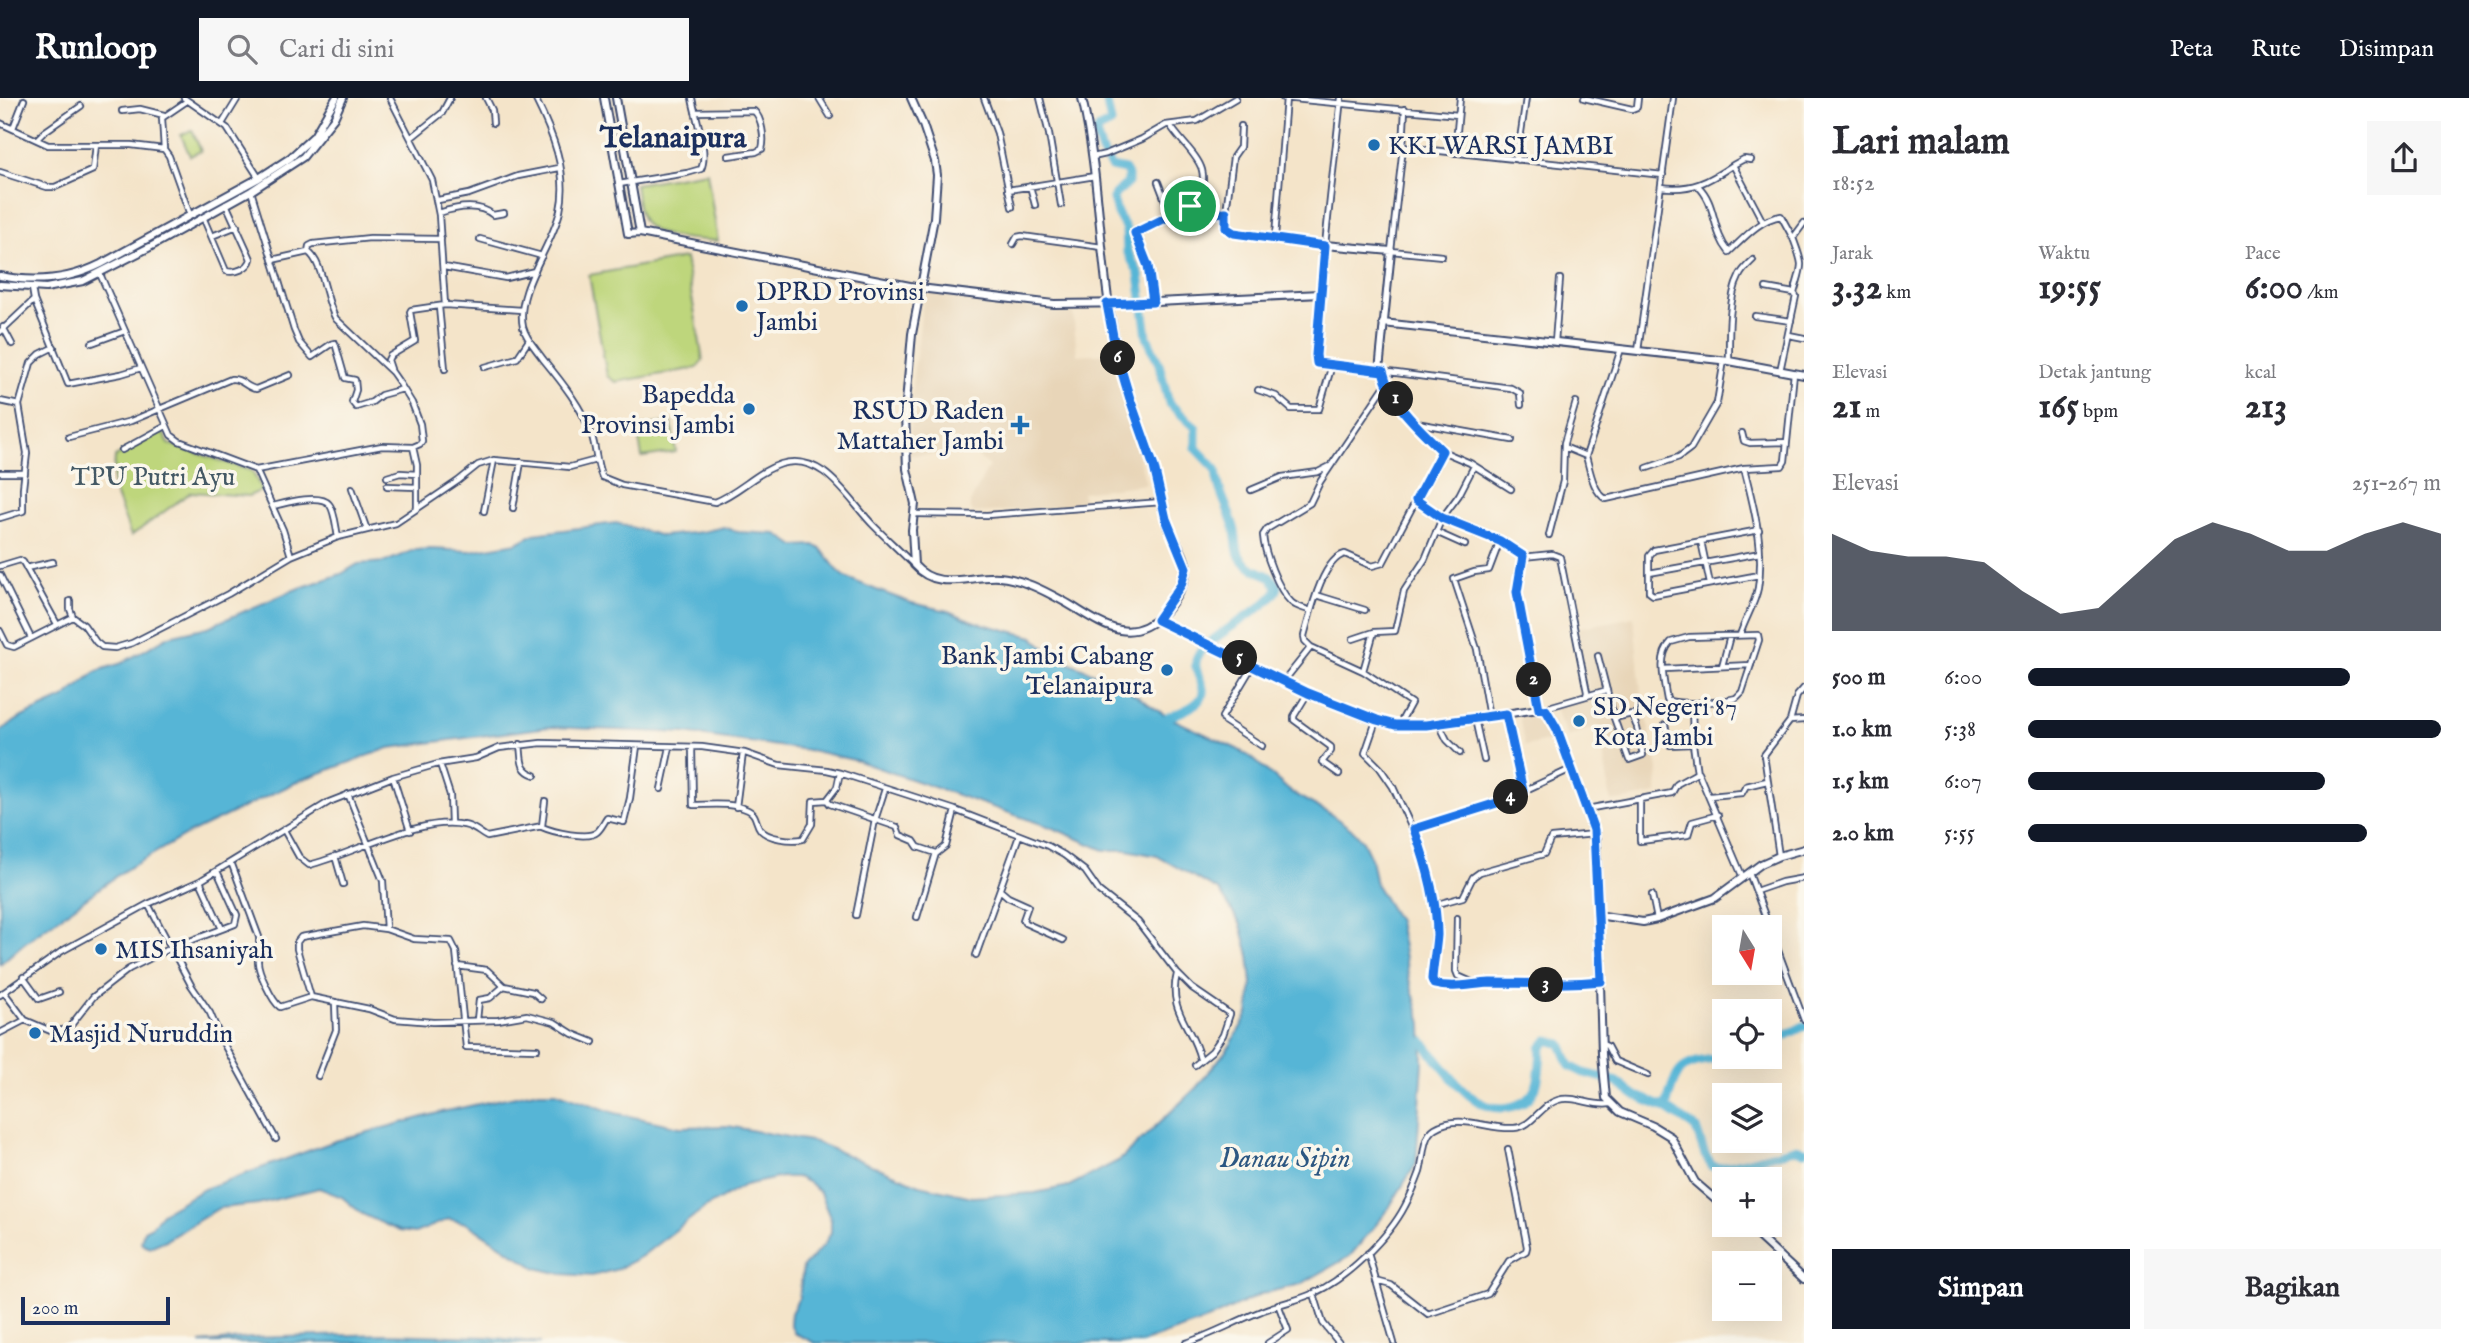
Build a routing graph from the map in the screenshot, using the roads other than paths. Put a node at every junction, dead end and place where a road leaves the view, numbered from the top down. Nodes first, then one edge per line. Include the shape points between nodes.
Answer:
1 (238, 98) edge
2 (336, 98) edge
3 (343, 98) edge
4 (390, 98) edge
5 (450, 98) edge
6 (486, 98) edge
7 (535, 98) edge
8 (604, 98) edge
9 (616, 98) edge
10 (692, 98) edge
11 (819, 98) edge
12 (911, 98) edge
13 (984, 98) edge
14 (1040, 98) edge
15 (1082, 98) edge
16 (1236, 98) edge
17 (1285, 98) edge
18 (1460, 98) edge
19 (1526, 98) edge
20 (1586, 98) edge
21 (1638, 98) edge
22 (1673, 98) edge
23 (24, 100) dead end
24 (185, 100) edge
25 (1341, 100) edge
26 (81, 106) dead end
27 (1405, 109) junction
28 (122, 111) dead end
29 (695, 112) junction
30 (165, 115) junction
31 (830, 116) dead end
32 (1458, 116) junction
33 (0, 123) edge
34 (492, 123) dead end
35 (222, 124) junction
36 (1170, 125) junction
37 (1241, 125) dead end
38 (13, 128) junction
39 (411, 138) junction
40 (37, 140) junction
41 (96, 145) junction
42 (1403, 147) junction
43 (164, 149) junction
44 (1455, 153) junction
45 (728, 156) dead end
46 (1093, 158) junction
47 (1517, 160) junction
48 (1751, 160) dead end
49 (1733, 165) junction
50 (559, 169) junction
51 (0, 172) edge
52 (1663, 174) junction
53 (1094, 176) junction
54 (259, 178) junction
55 (1058, 181) junction
56 (631, 182) junction
57 (1158, 182) dead end
58 (619, 184) junction
59 (1030, 186) junction
60 (1698, 186) junction
61 (1661, 187) junction
62 (1008, 190) junction
63 (251, 191) junction
64 (438, 200) junction
65 (226, 204) junction
66 (1035, 205) dead end
67 (1060, 205) dead end
68 (1012, 207) dead end
69 (1199, 211) junction
70 (504, 212) dead end
71 (1226, 212) junction
72 (439, 213) junction
73 (191, 216) junction
74 (1171, 216) junction
75 (203, 218) junction
76 (1763, 222) junction
77 (1804, 223) edge
78 (237, 226) junction
79 (640, 233) junction
80 (212, 236) junction
81 (160, 237) junction
82 (1275, 237) junction
83 (1793, 238) junction
84 (441, 239) junction
85 (480, 239) dead end
86 (148, 244) junction
87 (1013, 244) dead end
88 (1325, 246) junction
89 (1102, 247) junction
90 (1391, 251) junction
91 (308, 252) junction
92 (542, 256) junction
93 (1442, 256) dead end
94 (272, 260) junction
95 (1754, 260) dead end
96 (444, 267) junction
97 (535, 271) junction
98 (100, 274) junction
99 (0, 276) edge
100 (1560, 279) dead end
101 (0, 285) edge
102 (32, 288) junction
103 (920, 288) junction
104 (1766, 288) dead end
105 (1794, 293) junction
106 (1321, 294) junction
107 (34, 300) junction
108 (1151, 302) junction
109 (1107, 304) junction
110 (442, 306) junction
111 (522, 310) junction
112 (1755, 316) dead end
113 (1791, 321) junction
114 (1383, 323) junction
115 (2, 330) edge
116 (125, 331) junction
117 (1789, 335) junction
118 (1804, 338) edge
119 (529, 340) junction
120 (1555, 342) junction
121 (92, 343) dead end
122 (12, 344) dead end
123 (54, 347) junction
124 (1621, 349) junction
125 (1638, 351) junction
126 (1726, 361) junction
127 (1332, 365) junction
128 (141, 368) junction
129 (485, 368) dead end
130 (444, 369) dead end
131 (1780, 370) junction
132 (1381, 371) junction
133 (392, 372) junction
134 (1794, 373) junction
135 (290, 375) dead end
136 (1804, 375) edge
137 (1386, 384) junction
138 (402, 389) junction
139 (1258, 390) dead end
140 (0, 401) edge
141 (1576, 402) dead end
142 (19, 405) junction
143 (1521, 405) dead end
144 (159, 410) junction
145 (1410, 422) junction
146 (166, 426) junction
147 (1742, 433) dead end
148 (69, 437) dead end
149 (1512, 440) dead end
150 (1786, 442) junction
151 (413, 447) junction
152 (1564, 447) junction
153 (121, 450) dead end
154 (1442, 451) junction
155 (1587, 457) junction
156 (494, 460) junction
157 (596, 460) junction
158 (521, 462) junction
159 (1331, 466) junction
160 (1474, 466) junction
161 (1647, 468) dead end
162 (1744, 468) junction
163 (256, 470) junction
164 (0, 473) edge
165 (25, 473) junction
166 (417, 474) junction
167 (387, 477) dead end
168 (387, 486) dead end
169 (417, 487) junction
170 (352, 488) dead end
171 (1511, 489) dead end
172 (1251, 490) dead end
173 (1416, 500) junction
174 (1162, 502) junction
175 (273, 506) junction
176 (418, 508) junction
177 (513, 508) dead end
178 (485, 511) dead end
179 (915, 514) junction
180 (0, 518) edge
181 (1442, 518) junction
182 (367, 530) junction
183 (1759, 530) junction
184 (1436, 532) junction
185 (1549, 535) dead end
186 (338, 537) junction
187 (1500, 541) junction
188 (1701, 541) junction
189 (1465, 545) dead end
190 (1760, 553) junction
191 (291, 556) junction
192 (1523, 556) junction
193 (53, 562) dead end
194 (1706, 563) junction
195 (914, 565) junction
196 (0, 566) edge
197 (26, 568) junction
198 (1648, 573) junction
199 (0, 575) edge
200 (1759, 575) junction
201 (1710, 584) junction
202 (1316, 595) junction
203 (71, 601) dead end
204 (1365, 610) dead end
205 (1311, 611) junction
206 (73, 617) junction
207 (1157, 620) junction
208 (57, 624) junction
209 (0, 631) edge
210 (1374, 632) junction
211 (1740, 635) junction
212 (1730, 636) junction
213 (32, 638) junction
214 (1353, 639) dead end
215 (1311, 647) junction
216 (1598, 656) dead end
217 (1253, 665) junction
218 (1751, 665) junction
219 (1722, 666) junction
220 (1664, 670) junction
221 (1363, 671) junction
222 (1284, 682) junction
223 (1804, 688) edge
224 (1607, 690) junction
225 (1308, 693) junction
226 (1586, 696) junction
227 (1692, 703) junction
228 (1542, 710) junction
229 (1506, 714) junction
230 (1489, 717) junction
231 (1614, 718) junction
232 (1475, 719) junction
233 (1377, 720) junction
234 (1804, 720) edge
235 (1790, 721) junction
236 (1439, 724) junction
237 (1399, 725) junction
238 (1665, 725) dead end
239 (520, 744) junction
240 (1693, 744) junction
241 (637, 746) junction
242 (1262, 746) dead end
243 (670, 747) junction
244 (692, 747) junction
245 (743, 752) junction
246 (1460, 753) dead end
247 (1484, 760) dead end
248 (440, 764) junction
249 (1571, 769) junction
250 (1698, 771) junction
251 (840, 773) junction
252 (1339, 774) dead end
253 (535, 775) dead end
254 (393, 777) junction
255 (1767, 781) junction
256 (661, 789) dead end
257 (885, 789) junction
258 (1523, 791) junction
259 (348, 794) junction
260 (1709, 797) junction
261 (1640, 799) junction
262 (827, 800) junction
263 (545, 801) dead end
264 (736, 807) junction
265 (1586, 809) junction
266 (955, 810) junction
267 (1718, 815) junction
268 (875, 820) junction
269 (451, 823) junction
270 (541, 827) junction
271 (1414, 829) junction
272 (284, 830) junction
273 (410, 831) junction
274 (1595, 834) junction
275 (1019, 836) junction
276 (370, 844) junction
277 (1804, 849) edge
278 (936, 854) junction
279 (335, 856) junction
280 (1779, 856) junction
281 (231, 862) junction
282 (217, 871) junction
283 (1749, 873) junction
284 (1743, 878) junction
285 (1804, 878) edge
286 (200, 881) junction
287 (343, 884) dead end
288 (1001, 891) junction
289 (1756, 891) junction
290 (1652, 895) dead end
291 (148, 904) junction
292 (1434, 905) junction
293 (856, 915) dead end
294 (1597, 915) junction
295 (917, 917) dead end
296 (1457, 918) dead end
297 (1657, 919) junction
298 (222, 929) junction
299 (386, 929) junction
300 (1063, 940) dead end
301 (171, 948) junction
302 (976, 955) dead end
303 (457, 966) junction
304 (1177, 973) junction
305 (23, 977) junction
306 (1601, 981) junction
307 (1477, 984) junction
308 (504, 986) junction
309 (59, 992) dead end
310 (2, 993) edge
311 (311, 997) junction
312 (541, 999) dead end
313 (335, 1003) junction
314 (1803, 1018) edge
315 (25, 1020) junction
316 (478, 1020) junction
317 (463, 1021) junction
318 (0, 1033) edge
319 (593, 1042) dead end
320 (1602, 1044) junction
321 (537, 1049) dead end
322 (1200, 1059) junction
323 (1195, 1065) dead end
324 (1648, 1075) dead end
325 (318, 1076) dead end
326 (1610, 1104) junction
327 (276, 1139) dead end
328 (1508, 1149) dead end
329 (1712, 1198) edge
330 (1759, 1237) edge
331 (1368, 1253) junction
332 (1804, 1279) edge
333 (1376, 1281) junction
334 (1314, 1294) junction
335 (1278, 1304) junction
336 (1186, 1343) edge
337 (1268, 1343) edge
338 (1339, 1343) edge
339 (1394, 1343) edge

1 - 35 street
2 - 54 main road via 303,148
3 - 63 main road via 325,131 303,157
4 - 39 street
5 - 39 street via 442,113
6 - 34 street
7 - 50 street via 554,138
8 - 58 main road
9 - 56 main road
10 - 29 street
11 - 31 street
12 - 103 main road via 937,175
13 - 62 street via 997,133
14 - 55 street
15 - 46 main road
16 - 36 street via 1197,121
17 - 25 street
17 - 82 street
18 - 32 street
19 - 47 street
20 - 21 street via 1632,109
22 - 52 street
23 - 38 street
24 - 30 street
24 - 35 street
25 - 27 street
25 - 88 street
26 - 40 street
27 - 32 street
27 - 42 street
28 - 30 street
29 - 45 street via 758,114 762,149
29 - 56 street via 703,148 701,169
30 - 43 street
32 - 44 street
33 - 38 street
35 - 54 street
36 - 46 street
36 - 69 street via 1203,171
37 - 71 street
38 - 40 street
39 - 64 street
40 - 41 street via 53,145
41 - 43 street
41 - 51 street via 93,170 55,187
42 - 44 street
42 - 90 street
43 - 73 street
44 - 47 street
46 - 53 main road
47 - 52 street
48 - 49 street
49 - 60 street
49 - 76 street
50 - 64 street via 517,176
50 - 92 street via 561,210
52 - 61 street
53 - 55 street
53 - 89 main road
54 - 73 main road
55 - 59 street
55 - 67 street
56 - 58 street
56 - 79 main road
57 - 74 street
58 - 79 main road via 628,234
59 - 62 street
59 - 66 street
60 - 61 street
60 - 76 street via 1708,197 1715,228 1729,252
61 - 125 street
62 - 68 street
63 - 65 main road
63 - 94 street
64 - 72 street
65 - 75 main road
65 - 78 street
69 - 71 street
69 - 74 street via 1190,206
70 - 72 street via 494,215 488,209 470,207
71 - 82 street via 1230,231
72 - 84 street
73 - 81 main road
74 - 108 street via 1135,233 1148,266
75 - 80 street
75 - 81 main road
76 - 83 street via 1781,216
77 - 83 street
78 - 80 street
78 - 80 street via 251,261 234,272 222,265
79 - 103 main road
81 - 86 main road
82 - 88 street
83 - 105 street via 1804,265
84 - 91 street via 348,239 311,245
84 - 96 street
85 - 92 street
86 - 98 main road
86 - 99 main road via 76,275 36,280
87 - 89 street via 1022,236
88 - 90 main road
88 - 106 main road
89 - 109 main road
90 - 93 street
90 - 114 main road
91 - 94 street
91 - 133 street via 314,256 337,319
92 - 97 street
94 - 138 street via 299,341 312,357 335,343 345,378 355,380 355,407
95 - 126 street via 1735,288
96 - 97 street via 506,278
96 - 110 street
97 - 111 street
98 - 102 main road via 66,285
98 - 116 street
100 - 120 street
101 - 102 main road
102 - 107 street
103 - 109 main road via 1054,304
103 - 179 main road via 905,414 906,460
104 - 105 street
105 - 113 street
106 - 108 main road
106 - 127 main road via 1316,360
107 - 115 street
107 - 123 street
108 - 109 main road
109 - 174 main road via 1116,352
110 - 111 street
110 - 130 street
110 - 133 street via 411,310 415,341 388,358
111 - 119 street
112 - 113 street
113 - 117 street
114 - 120 main road
114 - 132 main road
115 - 122 street
116 - 121 street
116 - 128 street
117 - 118 street
117 - 131 street
119 - 129 street via 517,358
119 - 157 street via 587,424
120 - 124 main road
123 - 128 street via 70,384
123 - 142 street via 31,363
124 - 125 main road
124 - 155 street
125 - 126 main road
126 - 131 main road
126 - 161 street via 1717,403 1691,448
127 - 132 main road
127 - 139 street via 1319,409 1291,409
128 - 144 street
131 - 134 main road
132 - 137 street
132 - 143 street via 1511,388 1520,393
133 - 138 street
134 - 136 main road
134 - 150 street
135 - 144 street via 254,389 231,379
137 - 145 street
137 - 159 street
138 - 151 street via 420,424 422,441
140 - 142 street
141 - 152 street
142 - 165 street via 27,453
144 - 146 street
144 - 148 street
145 - 149 street
145 - 154 street
146 - 153 street
146 - 163 street via 174,439
147 - 150 street via 1750,443
150 - 162 street via 1782,466
151 - 163 street via 382,446
151 - 166 street
152 - 155 street
152 - 185 street via 1563,481
154 - 160 street
154 - 173 street
155 - 162 street via 1600,495 1606,499
156 - 158 street
156 - 176 street via 478,464
156 - 178 street
157 - 158 street via 560,467
157 - 195 street via 602,477 622,485 715,502 780,464 793,461 817,467
158 - 177 street
159 - 172 street via 1282,477
159 - 205 street via 1307,507 1263,535 1284,594
160 - 171 street
160 - 181 street
162 - 183 street
163 - 175 street
164 - 165 street
165 - 180 street via 23,511
166 - 167 street
166 - 169 street
168 - 169 street
169 - 176 street
170 - 182 street
173 - 181 street
173 - 202 street via 1383,563 1372,566 1349,554 1337,556
174 - 179 street via 987,515
174 - 207 main road via 1186,568 1181,585
175 - 186 street via 307,499 326,501
175 - 191 street
176 - 182 street via 396,523
179 - 195 main road
181 - 184 street
181 - 187 street
182 - 186 street
183 - 188 street
183 - 190 street
184 - 189 street
184 - 210 street via 1404,591 1395,631
186 - 191 street
187 - 192 street
187 - 230 street via 1489,570 1454,579 1477,649
188 - 194 street
188 - 198 street via 1654,550 1649,555
190 - 194 street
190 - 200 street
191 - 206 street via 228,594 116,648 102,647
192 - 226 street via 1560,557
192 - 228 street via 1517,592
193 - 197 street
194 - 198 street
194 - 201 street
195 - 207 main road via 926,576 941,580 1018,580 1122,631
196 - 197 street via 20,560
197 - 208 street
198 - 201 street via 1651,595
199 - 213 street
200 - 201 street
200 - 211 street
202 - 204 street
202 - 205 street
203 - 206 street
205 - 215 street via 1304,636
206 - 208 street
207 - 217 main road
208 - 213 street
209 - 213 street via 10,647
210 - 214 street
210 - 221 street
211 - 212 street
211 - 218 street via 1759,636
212 - 219 street
212 - 220 street via 1671,642
215 - 221 street
215 - 222 street
216 - 224 street
217 - 222 main road
217 - 242 street via 1222,717
218 - 219 street
218 - 227 street via 1736,698
219 - 220 street
220 - 227 street via 1667,700
221 - 237 street via 1411,703
222 - 225 main road
223 - 235 street
224 - 226 street
224 - 231 street
225 - 233 main road
225 - 252 street via 1294,720 1331,747 1322,762
226 - 228 street
227 - 240 street
228 - 229 main road
228 - 249 main road via 1557,729
229 - 230 main road
229 - 258 street
230 - 232 main road
231 - 231 street via 1632,714 1643,755 1629,760
232 - 236 main road
232 - 247 street
233 - 237 main road
233 - 271 street via 1365,752 1389,780
234 - 235 street
235 - 255 street via 1764,753
236 - 237 main road
236 - 246 street
238 - 240 street via 1670,745
239 - 241 street
239 - 248 street
239 - 253 street via 523,769
240 - 250 street
241 - 243 street
241 - 270 street via 624,822 607,818 591,835
243 - 244 street
243 - 256 street
244 - 245 street
244 - 264 street via 693,805
245 - 251 street via 779,765
245 - 264 street
248 - 254 street
248 - 269 street via 450,795
249 - 258 street
249 - 265 main road
250 - 260 street
250 - 261 street via 1677,784 1672,793
251 - 257 street
251 - 262 street
254 - 259 street
254 - 273 street
255 - 260 street via 1746,786 1742,793
255 - 280 street
257 - 266 street
257 - 268 street
258 - 271 street
259 - 272 street
259 - 276 street
260 - 267 street
261 - 265 street
261 - 267 street via 1640,841 1688,835 1692,822
262 - 264 street via 813,802 812,824 800,840 768,835 752,813
262 - 268 street
263 - 270 street
265 - 274 main road
266 - 275 street
266 - 278 street via 947,846
267 - 284 street
268 - 278 street via 897,827 900,835
268 - 293 street
269 - 270 street via 478,829 487,837
269 - 273 street
271 - 292 street
272 - 279 street via 305,864
272 - 281 street
273 - 276 street
274 - 292 street via 1551,838 1544,854 1480,872 1463,897
274 - 294 main road
275 - 288 street
275 - 304 street via 1048,846 1085,871 1099,891 1138,922
276 - 279 street
276 - 299 street via 383,880
277 - 280 main road
278 - 295 street
279 - 287 street
280 - 283 main road
281 - 282 street
281 - 311 street via 259,937 257,963 275,1003 282,1007
282 - 286 street
282 - 298 street via 237,915 235,924
283 - 284 main road
283 - 289 street
284 - 297 main road via 1715,898
285 - 289 street
286 - 291 street
286 - 298 street
288 - 300 street via 1028,906 1025,923
288 - 302 street
289 - 314 street
290 - 297 street
291 - 301 street
291 - 305 street
292 - 307 street via 1433,981 1463,987
294 - 297 main road via 1643,922
294 - 306 main road
296 - 307 street via 1455,971
298 - 301 street
299 - 303 street via 414,939 452,941
299 - 311 street via 353,927 299,939 297,949
301 - 315 street via 106,985 68,1028 53,1032
301 - 327 street
303 - 308 street via 487,970
303 - 317 street
304 - 322 street via 1175,1001
304 - 322 street via 1230,1014 1223,1035
305 - 309 street via 39,999
305 - 310 street
306 - 307 street
306 - 320 main road
308 - 312 street via 533,992
308 - 316 street via 490,998 479,1000
310 - 315 street
311 - 313 street
313 - 317 street via 394,1019
313 - 325 street via 334,1039
315 - 318 street
316 - 317 street
316 - 319 street via 531,1016
317 - 321 street via 467,1048
320 - 324 street via 1615,1060
320 - 326 main road via 1604,1092
322 - 323 street
326 - 329 main road via 1671,1137 1692,1177
326 - 331 street via 1564,1098 1519,1127 1458,1122 1436,1128 1430,1132 1421,1169 1403,1210
328 - 333 street via 1527,1247 1509,1261 1488,1294 1428,1314 1391,1284
330 - 332 main road
331 - 333 street
331 - 334 street
333 - 339 street
334 - 335 street
334 - 338 street via 1323,1323
335 - 336 street
335 - 337 street via 1287,1331

